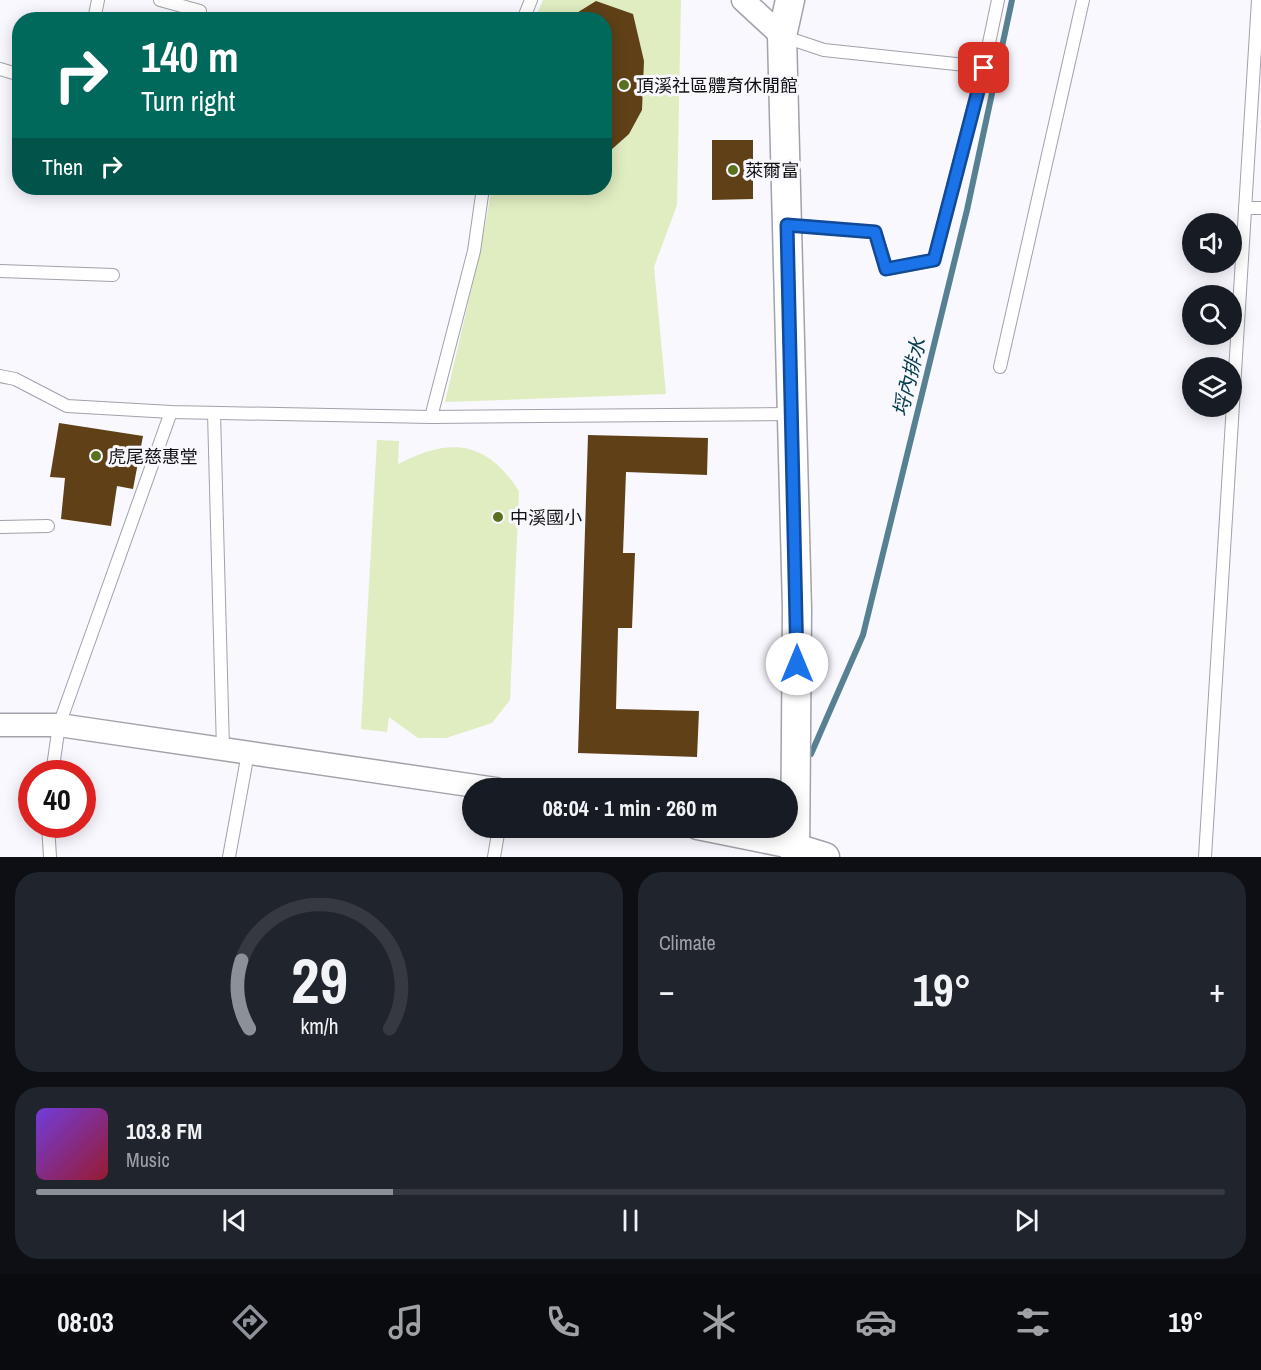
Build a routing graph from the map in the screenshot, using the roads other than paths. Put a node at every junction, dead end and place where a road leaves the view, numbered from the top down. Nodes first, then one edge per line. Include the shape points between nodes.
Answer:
1 (160, 0) edge
2 (743, 0) edge
3 (790, 0) edge
4 (998, 0) edge
5 (1083, 0) edge
6 (1258, 0) edge
7 (200, 11) dead end
8 (782, 36) junction
9 (984, 68) junction
10 (482, 195) edge
11 (1245, 207) junction
12 (1261, 208) edge
13 (787, 225) junction
14 (0, 271) edge
15 (113, 275) dead end
16 (1000, 367) dead end
17 (0, 376) edge
18 (171, 412) junction
19 (214, 413) junction
20 (792, 414) junction
21 (431, 417) junction
22 (48, 526) dead end
23 (0, 527) edge
24 (0, 725) edge
25 (59, 725) junction
26 (223, 749) junction
27 (248, 753) junction
28 (54, 760) edge
29 (462, 784) edge
30 (49, 838) edge
31 (497, 838) edge
32 (738, 838) edge
33 (796, 852) edge
34 (50, 857) edge
35 (229, 857) edge
36 (494, 857) edge
37 (825, 857) edge
38 (1205, 857) edge

1 - 7 lane
2 - 8 street
3 - 8 street
4 - 9 lane
5 - 16 lane
6 - 11 lane
8 - 9 lane via 824,50
8 - 13 street
9 - 13 lane via 934,260 886,269 875,232
10 - 21 lane via 474,251
11 - 12 lane
11 - 38 lane
13 - 20 street
14 - 15 lane
17 - 18 lane via 15,379 67,406
18 - 19 lane
18 - 25 lane
19 - 21 lane
19 - 26 lane
20 - 21 lane
20 - 33 street via 798,609
22 - 23 lane
24 - 25 street
25 - 26 street
25 - 28 lane
26 - 27 street
27 - 29 street
27 - 35 lane
30 - 34 lane
31 - 36 lane
32 - 33 street
33 - 37 street

